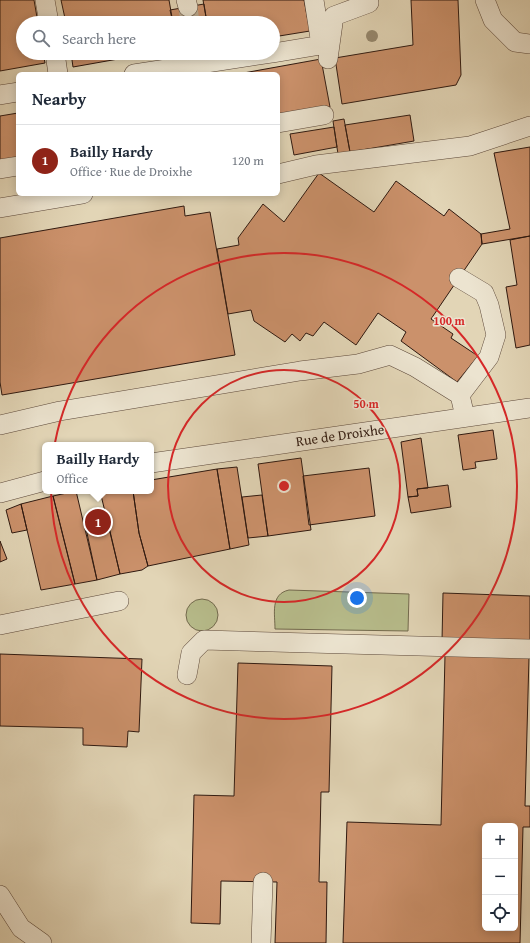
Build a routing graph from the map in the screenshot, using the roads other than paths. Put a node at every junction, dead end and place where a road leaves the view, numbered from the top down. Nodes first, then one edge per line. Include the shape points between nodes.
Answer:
1 (46, 0) edge
2 (314, 0) edge
3 (368, 0) edge
4 (484, 0) edge
5 (49, 16) edge
6 (530, 44) edge
7 (280, 52) edge
8 (328, 59) dead end
9 (56, 60) edge
10 (193, 60) edge
11 (58, 72) edge
12 (142, 72) edge
13 (16, 92) edge
14 (0, 95) edge
15 (324, 115) dead end
16 (280, 123) edge
17 (530, 126) edge
18 (16, 166) edge
19 (0, 169) edge
20 (280, 174) edge
21 (71, 196) edge
22 (0, 208) edge
23 (459, 278) dead end
24 (460, 396) junction
25 (530, 408) edge
26 (465, 417) junction
27 (0, 425) edge
28 (154, 463) edge
29 (42, 482) edge
30 (0, 493) edge
31 (119, 601) dead end
32 (0, 625) edge
33 (530, 649) edge
34 (187, 675) dead end
35 (263, 882) dead end
36 (0, 894) edge
37 (42, 943) edge
38 (261, 943) edge

1 - 5 street
2 - 7 street via 321,45
3 - 8 street via 369,3 334,16
4 - 6 street via 493,20 515,42
9 - 11 street
10 - 12 street
13 - 14 street
15 - 16 street
17 - 20 street via 470,146 316,165
18 - 19 street
21 - 22 street
23 - 24 street via 484,293 496,335 489,357
24 - 26 street
24 - 27 street via 390,354 358,364 293,372 60,411
25 - 26 street, Rue de Droixhe
26 - 28 street, Rue de Droixhe
29 - 30 street
31 - 32 street
33 - 34 street via 204,640 190,653
35 - 38 street
36 - 37 street via 21,928

